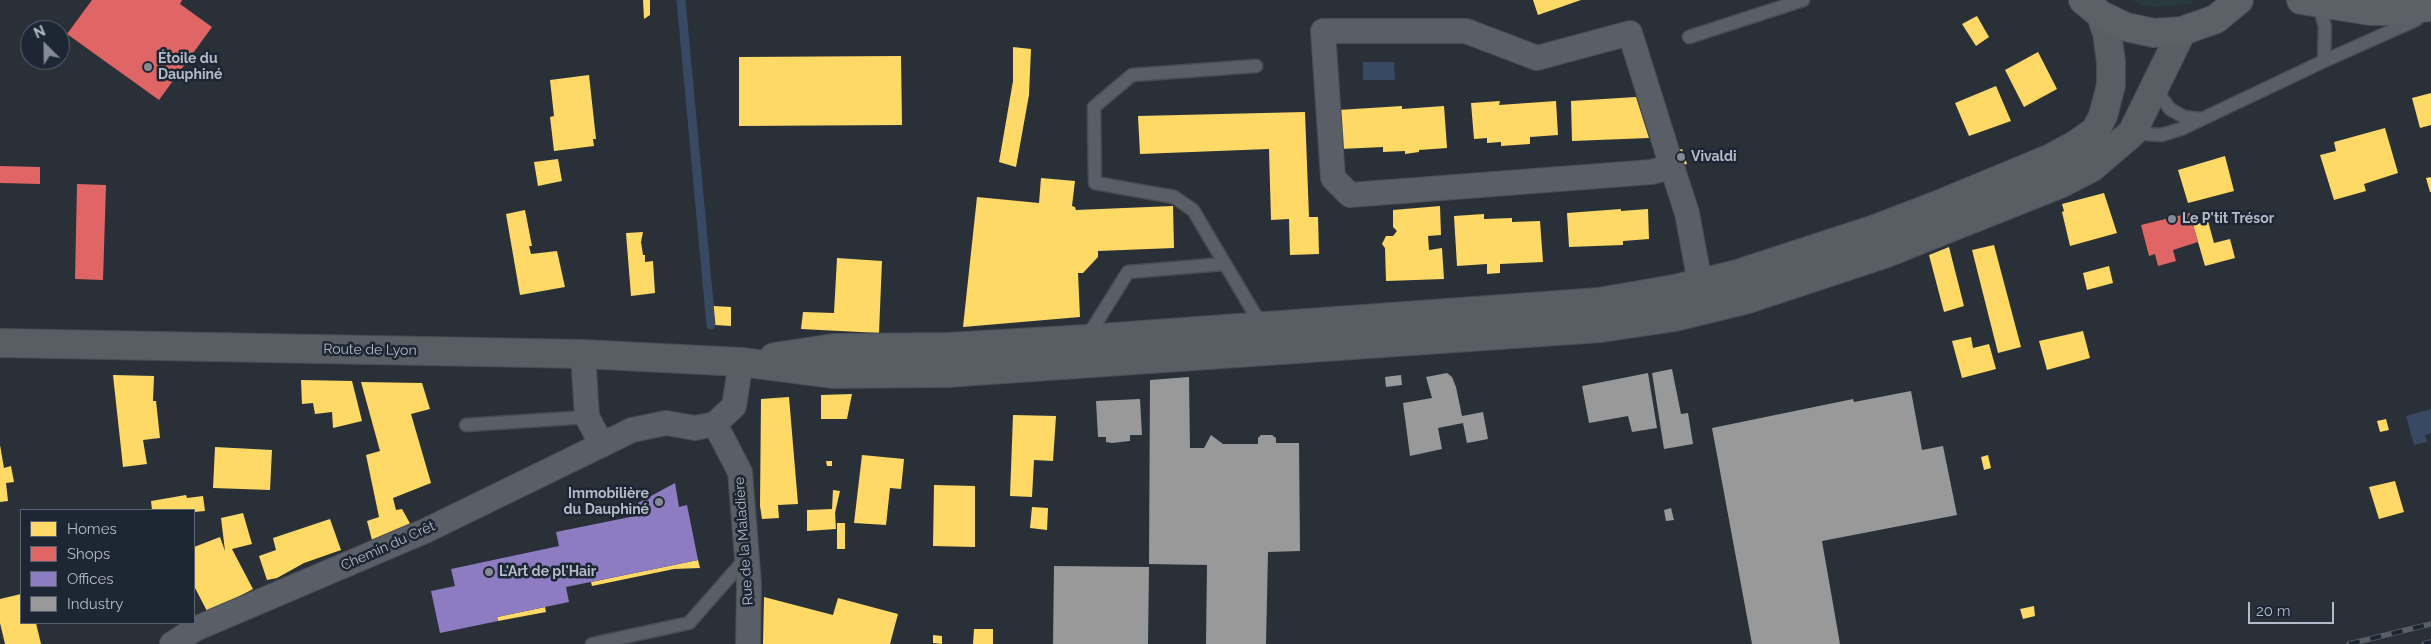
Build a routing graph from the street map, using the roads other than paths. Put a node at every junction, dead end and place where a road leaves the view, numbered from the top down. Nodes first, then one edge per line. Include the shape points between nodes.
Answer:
1 (1803, 0) edge
2 (2240, 0) edge
3 (2310, 1) edge
4 (2092, 8) edge
5 (2428, 8) edge
6 (2182, 31) junction
7 (1689, 37) dead end
8 (2324, 61) junction
9 (1256, 66) dead end
10 (2154, 88) junction
11 (2201, 120) junction
12 (2132, 133) junction
13 (1672, 167) junction
14 (1224, 264) junction
15 (1700, 283) junction
16 (1265, 338) junction
17 (1086, 339) junction
18 (0, 343) edge
19 (583, 354) junction
20 (741, 362) junction
21 (587, 418) junction
22 (715, 424) junction
23 (466, 425) dead end
24 (602, 443) junction
25 (747, 557) junction
26 (172, 644) edge
27 (592, 644) edge
28 (748, 644) edge

1 - 7 lane
2 - 6 main road via 2216,19
3 - 5 main road via 2370,11
3 - 8 lane via 2325,27
4 - 6 main road via 2126,27 2154,33
4 - 15 main road via 2107,33 2111,62 2111,85 2095,131 2075,145 2005,178 1875,229
5 - 8 lane via 2416,20
6 - 10 main road
8 - 11 lane
9 - 14 lane via 1132,75 1094,107 1095,183 1174,197 1193,210
10 - 11 lane via 2170,109 2184,117
10 - 12 main road
11 - 12 lane via 2161,135
12 - 16 main road via 2091,168 1884,254 1745,300 1675,317 1601,328
13 - 13 street via 1630,34 1537,58 1466,31 1323,31 1334,178 1350,195 1650,172
13 - 15 street via 1687,213
14 - 16 lane
14 - 17 lane via 1128,272
15 - 16 main road via 1599,302
16 - 17 main road
16 - 20 main road via 947,373 834,374
17 - 20 main road via 948,347 834,348
18 - 19 main road, Route de Lyon
19 - 20 main road, Route de Lyon
19 - 21 street
20 - 22 street via 734,406
21 - 23 lane
21 - 24 street
22 - 24 street, Chemin du Crêt via 695,428 666,423 632,430
22 - 25 street, Rue de la Maladière via 740,472
24 - 26 street, Chemin du Crêt via 425,531 195,629
25 - 27 lane via 689,623
25 - 28 street, Rue de la Maladière

